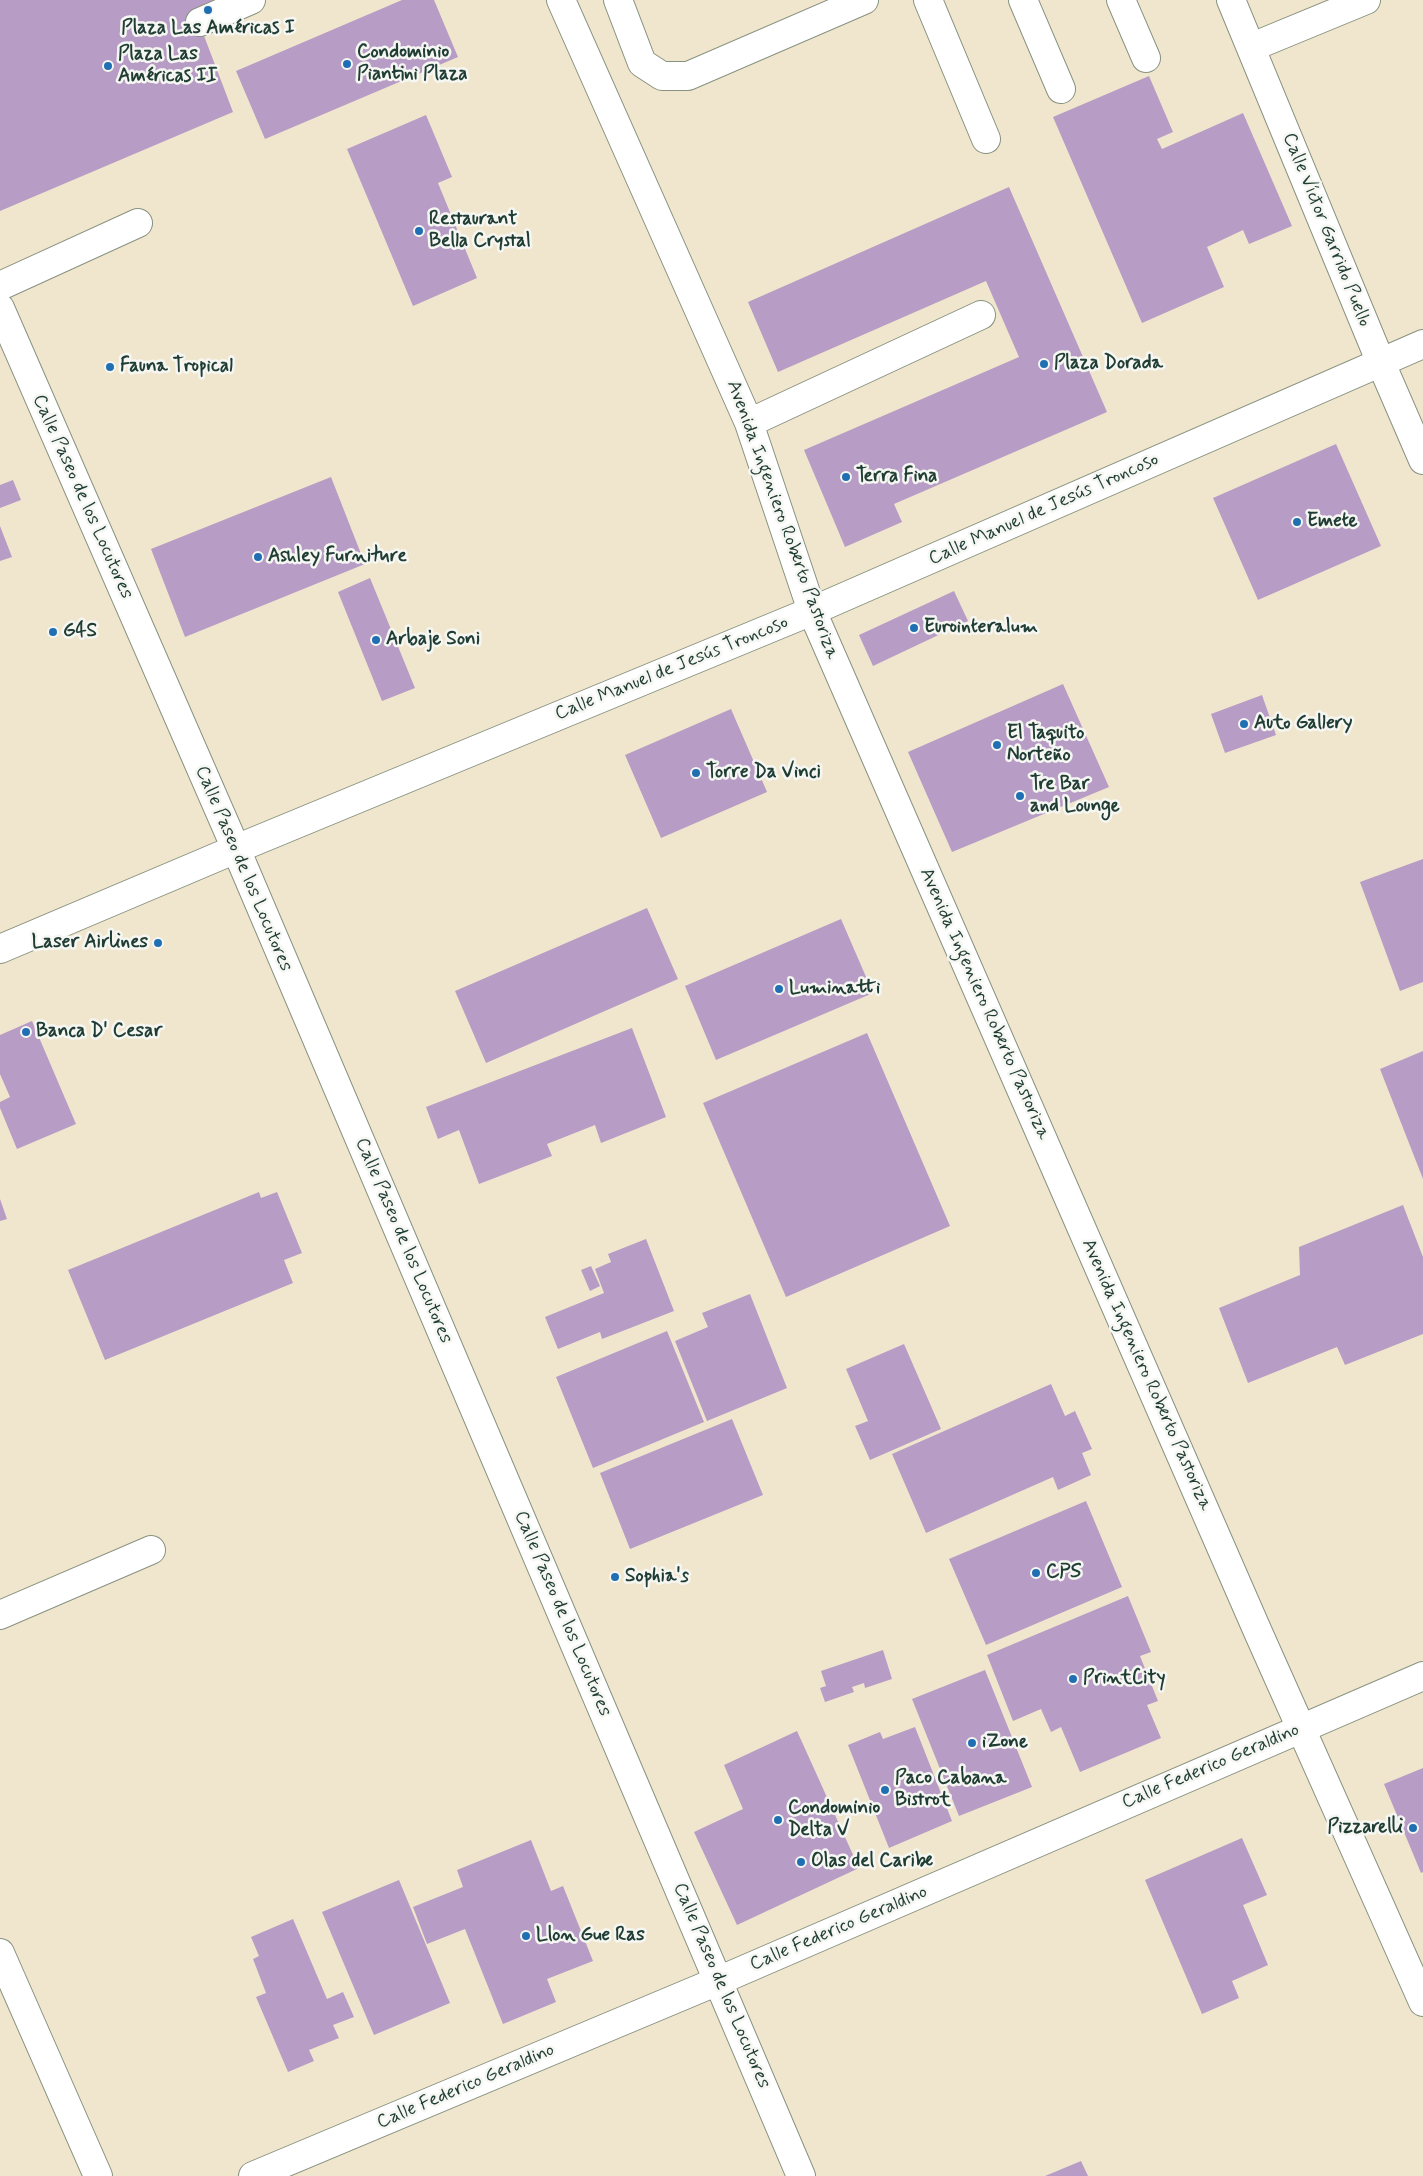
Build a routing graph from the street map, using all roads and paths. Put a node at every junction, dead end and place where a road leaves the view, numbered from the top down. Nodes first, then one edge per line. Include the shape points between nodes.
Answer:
1 (251, 0) edge
2 (561, 0) edge
3 (618, 0) edge
4 (864, 0) edge
5 (928, 0) edge
6 (1023, 0) edge
7 (1120, 0) edge
8 (1231, 0) edge
9 (1366, 0) edge
10 (200, 22) dead end
11 (1252, 47) junction
12 (1146, 58) dead end
13 (1061, 89) dead end
14 (986, 139) dead end
15 (138, 223) dead end
16 (0, 286) edge
17 (0, 308) edge
18 (981, 315) dead end
19 (1423, 344) edge
20 (1381, 363) junction
21 (749, 423) junction
22 (1423, 460) edge
23 (812, 611) junction
24 (236, 849) junction
25 (0, 949) edge
26 (151, 1550) dead end
27 (0, 1615) edge
28 (1423, 1676) edge
29 (1301, 1728) junction
30 (0, 1952) edge
31 (718, 1981) junction
32 (1423, 2002) edge
33 (98, 2176) edge
34 (253, 2176) edge
35 (801, 2176) edge

1 - 10 street
2 - 21 street, Avenida Ingeniero Roberto Pastoriza
3 - 4 street via 642,62 662,76 688,76
5 - 14 street
6 - 13 street
7 - 12 street
8 - 11 street, Calle Víctor Garrido Puello
9 - 11 street
11 - 20 street, Calle Víctor Garrido Puello
15 - 16 street
17 - 24 street, Calle Paseo de los Locutores
18 - 21 street
19 - 20 street, Calle Manuel de Jesús Troncoso
20 - 22 street, Calle Víctor Garrido Puello
20 - 23 street, Calle Manuel de Jesús Troncoso
21 - 23 street, Avenida Ingeniero Roberto Pastoriza
23 - 24 street, Calle Manuel de Jesús Troncoso
23 - 29 street, Avenida Ingeniero Roberto Pastoriza
24 - 25 street, Calle Manuel de Jesús Troncoso
24 - 31 street, Calle Paseo de los Locutores
26 - 27 street
28 - 29 street, Calle Federico Geraldino
29 - 31 street, Calle Federico Geraldino
29 - 32 street, Avenida Ingeniero Roberto Pastoriza
30 - 33 street
31 - 34 street, Calle Federico Geraldino
31 - 35 street, Calle Paseo de los Locutores

